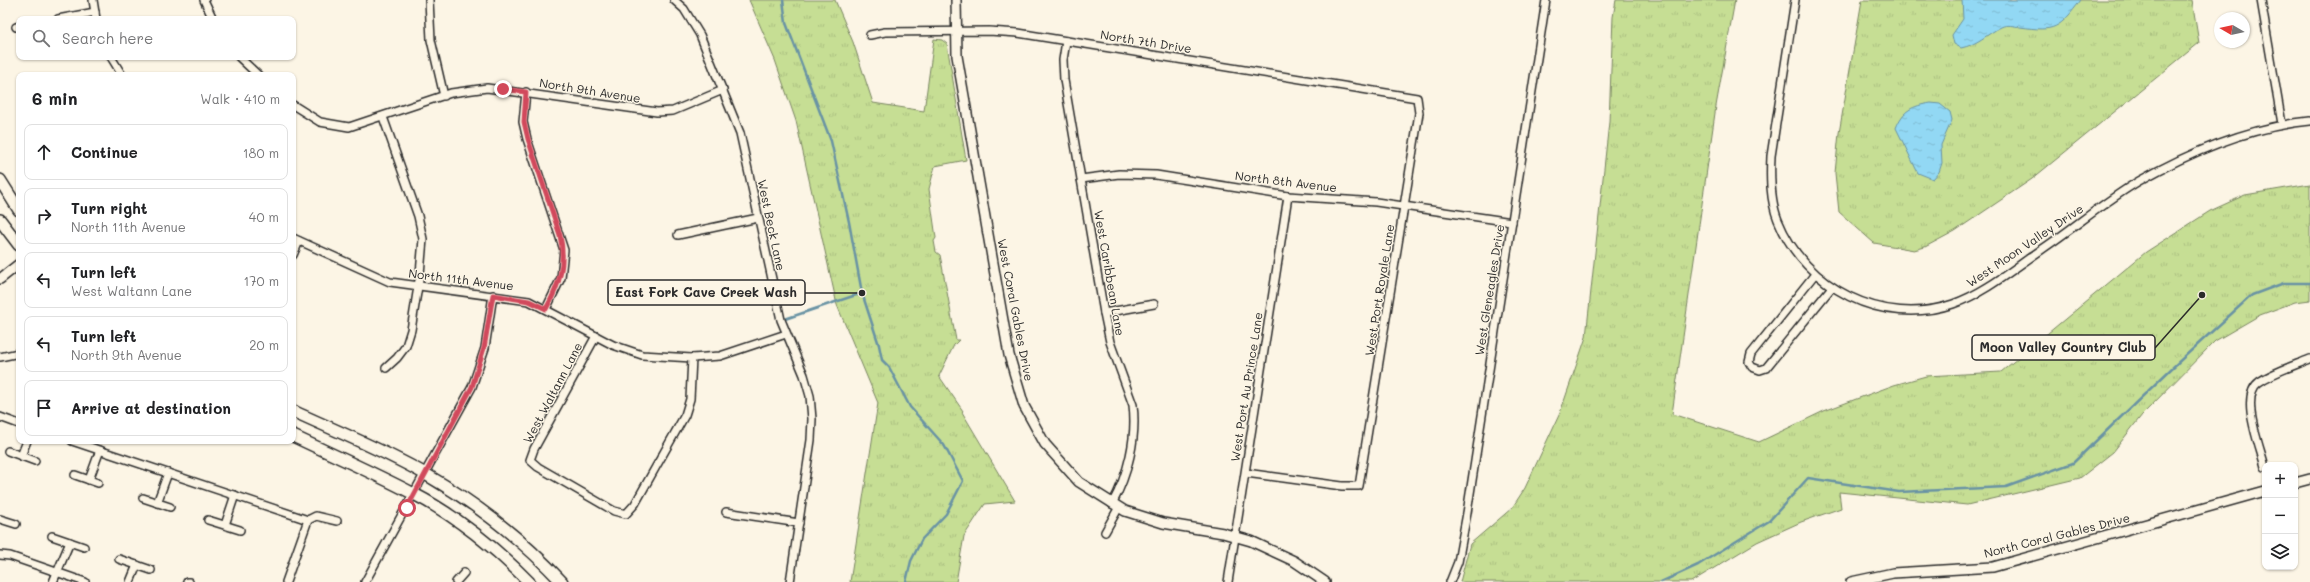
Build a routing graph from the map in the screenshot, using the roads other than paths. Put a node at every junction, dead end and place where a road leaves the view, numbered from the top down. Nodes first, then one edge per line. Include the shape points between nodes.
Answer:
1 (93, 0) edge
2 (204, 0) edge
3 (429, 0) edge
4 (956, 0) edge
5 (1546, 0) edge
6 (1795, 0) edge
7 (2261, 0) edge
8 (675, 1) edge
9 (96, 16) edge
10 (212, 16) edge
11 (956, 32) junction
12 (870, 36) dead end
13 (1066, 41) junction
14 (113, 60) edge
15 (242, 60) edge
16 (120, 72) edge
17 (255, 72) edge
18 (723, 90) junction
19 (526, 92) junction
20 (444, 96) junction
21 (1417, 98) joint
22 (296, 107) edge
23 (383, 117) junction
24 (2310, 121) edge
25 (2282, 124) junction
26 (1081, 179) junction
27 (0, 180) edge
28 (1288, 196) junction
29 (16, 205) edge
30 (1404, 206) junction
31 (758, 218) junction
32 (0, 220) edge
33 (1512, 222) junction
34 (678, 235) dead end
35 (296, 240) edge
36 (16, 241) edge
37 (16, 266) edge
38 (1815, 274) junction
39 (0, 279) edge
40 (418, 287) junction
41 (1832, 287) junction
42 (493, 295) junction
43 (1154, 304) dead end
44 (546, 309) junction
45 (1104, 313) junction
46 (786, 334) junction
47 (596, 336) junction
48 (16, 354) edge
49 (0, 357) edge
50 (692, 358) junction
51 (2310, 359) edge
52 (386, 368) dead end
53 (296, 412) edge
54 (0, 417) edge
55 (16, 423) edge
56 (296, 437) edge
57 (26, 444) edge
58 (88, 444) edge
59 (98, 446) edge
60 (8, 451) dead end
61 (21, 456) junction
62 (35, 462) dead end
63 (2264, 462) edge
64 (168, 473) junction
65 (1246, 473) junction
66 (426, 474) junction
67 (75, 475) dead end
68 (2310, 478) edge
69 (89, 480) junction
70 (2298, 482) edge
71 (98, 483) dead end
72 (2262, 492) edge
73 (415, 494) junction
74 (235, 495) junction
75 (143, 498) dead end
76 (157, 503) junction
77 (1116, 505) junction
78 (170, 507) dead end
79 (726, 512) dead end
80 (208, 520) dead end
81 (308, 520) junction
82 (1, 521) edge
83 (337, 521) dead end
84 (16, 524) dead end
85 (799, 524) junction
86 (224, 525) junction
87 (240, 530) dead end
88 (1105, 532) dead end
89 (52, 536) dead end
90 (1236, 536) junction
91 (70, 542) junction
92 (84, 547) dead end
93 (0, 555) edge
94 (119, 559) dead end
95 (137, 565) junction
96 (151, 570) dead end
97 (57, 573) junction
98 (464, 573) dead end
99 (53, 582) edge
100 (85, 582) edge
101 (130, 582) edge
102 (286, 582) edge
103 (365, 582) edge
104 (456, 582) edge
105 (529, 582) edge
106 (562, 582) edge
107 (790, 582) edge
108 (1228, 582) edge
109 (1325, 582) edge
110 (1450, 582) edge
111 (1851, 582) edge

1 - 9 street
2 - 10 street
3 - 20 street via 431,40
4 - 11 street, West Coral Gables Drive
5 - 33 street, West Gleneagles Drive
6 - 38 street, West Moon Valley Drive via 1771,156 1770,180 1778,220 1799,256
7 - 25 street
8 - 18 street, West Beck Lane via 692,20
11 - 12 street, North 7th Drive via 885,32
11 - 13 street, North 7th Drive via 1003,32
11 - 77 street, West Coral Gables Drive via 957,56 1009,355 1017,388 1034,428 1053,456 1079,482
13 - 21 street, North 7th Drive
13 - 26 street, West Caribbean Lane via 1063,70
14 - 16 street
15 - 17 street
18 - 19 street, North 9th Avenue via 666,112
18 - 31 street, West Beck Lane via 744,149
19 - 20 street, North 9th Avenue via 487,88
19 - 44 street via 523,110 525,128 564,250 561,278
20 - 23 street, North 9th Avenue
21 - 30 street, West Port Royale Lane via 1419,113
22 - 23 street, North 9th Avenue via 312,119 339,126 350,127
23 - 40 street via 421,229 423,251
24 - 25 street, West Moon Valley Drive
25 - 41 street, West Moon Valley Drive via 2200,150 2138,182 1990,285 1953,304 1927,310 1887,309 1866,304
26 - 28 street, North 8th Avenue via 1119,174 1156,175
26 - 45 street, West Caribbean Lane
27 - 29 main road
28 - 30 street, North 8th Avenue
28 - 65 street, West Port Au Prince Lane
30 - 33 street, North 8th Avenue
30 - 65 street, West Port Royale Lane via 1359,486
31 - 34 street
31 - 46 street, West Beck Lane via 776,302
32 - 36 main road
33 - 110 street, West Gleneagles Drive via 1463,542
35 - 40 street, North 11th Avenue via 382,279
37 - 39 street
38 - 41 street, West Moon Valley Drive
38 - 41 street via 1751,354 1749,362 1755,370 1766,368
40 - 42 street, North 11th Avenue
40 - 52 street via 406,346 398,358
42 - 44 street, North 11th Avenue via 529,301
42 - 66 street via 490,323 478,371 465,403
43 - 45 street
44 - 47 street, North 11th Avenue
45 - 77 street, West Caribbean Lane via 1110,342 1133,406 1134,416 1127,468
46 - 50 street, North 11th Avenue via 734,353
46 - 85 street, West Beck Lane via 804,375 810,396 812,419
47 - 50 street, North 11th Avenue via 633,353
47 - 50 street, West Waltann Lane via 530,460 608,507 626,514 635,504 684,415 690,399
48 - 49 street
51 - 63 street via 2268,377 2258,383 2252,391 2249,404
53 - 66 main road
54 - 55 street
56 - 73 main road
57 - 61 street
58 - 59 street
59 - 64 street
59 - 69 street
60 - 61 street
61 - 62 street
64 - 74 street
64 - 76 street
65 - 90 street, West Port Au Prince Lane
66 - 73 street
66 - 106 main road via 493,518
67 - 69 street
68 - 70 street
69 - 71 street
72 - 111 street, North Coral Gables Drive via 1993,566 1893,573
73 - 103 street
73 - 105 main road via 473,532
74 - 81 street
74 - 86 street
75 - 76 street
76 - 78 street
77 - 88 street
77 - 90 street, West Coral Gables Drive via 1133,514 1163,523
79 - 85 street
80 - 86 street
81 - 83 street via 316,516
81 - 102 street
82 - 84 street
85 - 107 street, West Beck Lane
86 - 87 street
89 - 91 street
90 - 108 street, West Port Au Prince Lane
90 - 109 street, West Coral Gables Drive via 1273,550
91 - 92 street
91 - 97 street
93 - 97 street via 10,556
94 - 95 street
95 - 96 street
95 - 101 street
97 - 99 street
97 - 100 street
98 - 104 street

